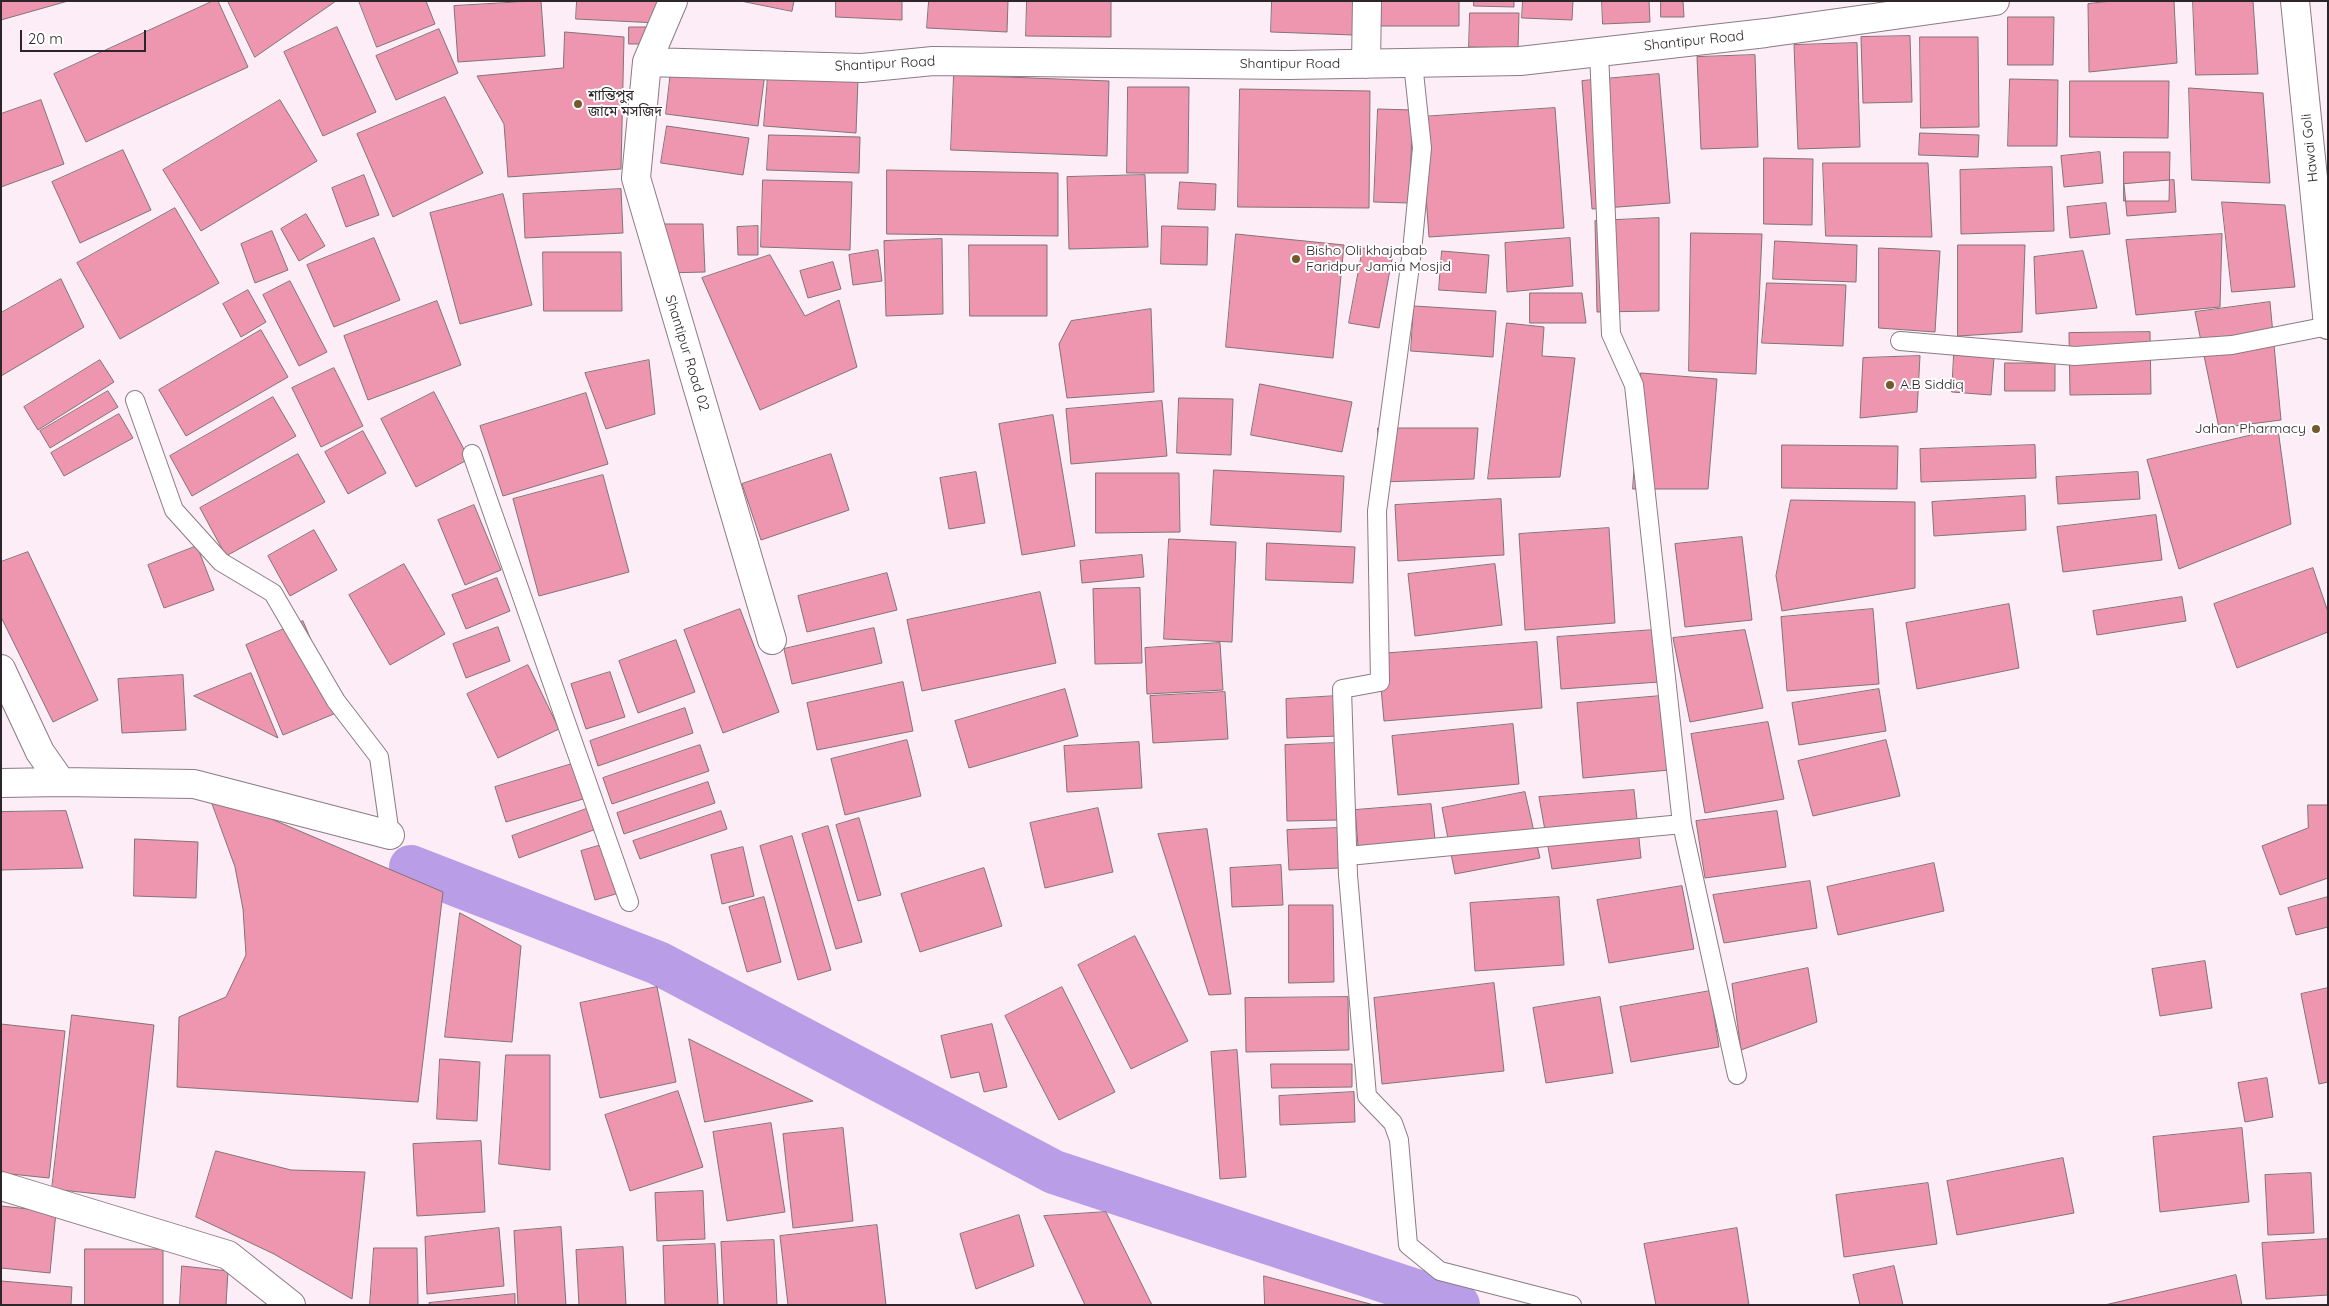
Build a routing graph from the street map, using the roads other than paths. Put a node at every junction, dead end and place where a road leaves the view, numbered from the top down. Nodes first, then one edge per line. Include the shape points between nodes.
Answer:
1 (673, 1) edge
2 (1367, 1) edge
3 (1995, 1) edge
4 (2295, 1) edge
5 (1599, 52) junction
6 (647, 62) junction
7 (1413, 63) junction
8 (1366, 64) junction
9 (2328, 326) edge
10 (1900, 341) dead end
11 (136, 400) dead end
12 (472, 454) dead end
13 (772, 640) dead end
14 (1, 669) edge
15 (61, 782) junction
16 (1, 783) edge
17 (1682, 824) junction
18 (390, 835) joint
19 (1348, 856) junction
20 (629, 902) dead end
21 (1737, 1075) dead end
22 (1, 1186) edge
23 (291, 1305) edge
24 (1572, 1305) edge

1 - 6 street
2 - 8 street
3 - 5 street, Shantipur Road
4 - 9 street, Hawai Goli
5 - 7 street, Shantipur Road via 1520,61
5 - 17 lane via 1611,334 1634,385
6 - 8 street, Shantipur Road via 862,68 932,61
6 - 13 street, Shantipur Road 02 via 636,178
7 - 8 street, Shantipur Road
7 - 19 lane via 1422,148 1412,251 1376,511 1380,682 1342,688
9 - 10 lane via 2232,345 2075,356
11 - 18 lane via 174,510 221,562 273,593 336,701 379,757
12 - 20 lane
14 - 15 street via 40,752
15 - 16 street
15 - 18 street via 194,784
17 - 19 lane
17 - 21 lane
19 - 24 lane via 1367,1096 1393,1122 1399,1140 1408,1245 1440,1271
22 - 23 street via 228,1255

